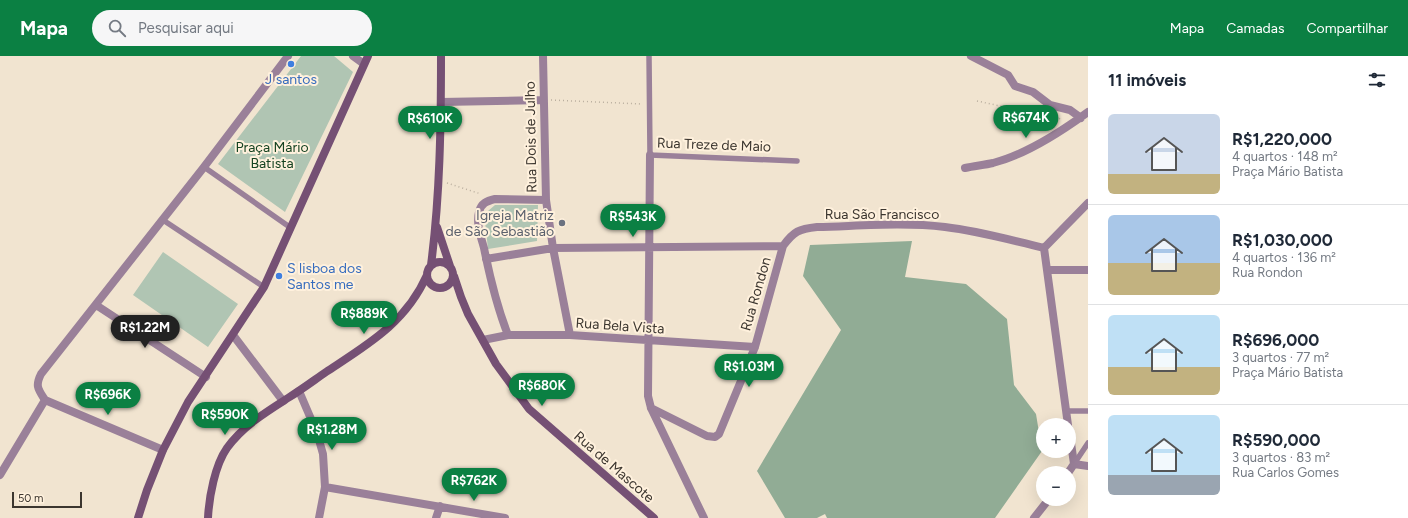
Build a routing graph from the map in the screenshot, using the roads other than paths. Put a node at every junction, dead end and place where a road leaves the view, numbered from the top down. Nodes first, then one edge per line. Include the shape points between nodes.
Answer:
1 (288, 56) edge
2 (353, 56) edge
3 (368, 56) edge
4 (441, 56) edge
5 (543, 56) edge
6 (650, 56) edge
7 (971, 56) edge
8 (364, 64) junction
9 (543, 100) junction
10 (441, 102) junction
11 (1088, 112) edge
12 (1078, 120) junction
13 (650, 155) junction
14 (797, 161) dead end
15 (204, 167) junction
16 (966, 168) dead end
17 (546, 200) junction
18 (1088, 203) edge
19 (163, 220) junction
20 (437, 224) junction
21 (291, 228) junction
22 (783, 246) junction
23 (553, 248) junction
24 (648, 248) junction
25 (1044, 248) junction
26 (486, 259) junction
27 (431, 265) junction
28 (450, 266) junction
29 (1047, 270) junction
30 (1088, 270) edge
31 (427, 275) junction
32 (454, 276) junction
33 (264, 287) junction
34 (96, 305) junction
35 (508, 335) junction
36 (570, 335) junction
37 (233, 336) junction
38 (483, 340) junction
39 (648, 341) junction
40 (755, 347) junction
41 (206, 377) junction
42 (299, 391) junction
43 (44, 400) junction
44 (283, 401) junction
45 (651, 408) junction
46 (1066, 411) junction
47 (1088, 411) edge
48 (1067, 418) edge
49 (1088, 443) edge
50 (163, 450) junction
51 (1073, 458) edge
52 (1074, 464) junction
53 (1088, 466) edge
54 (0, 474) edge
55 (325, 487) junction
56 (440, 506) junction
57 (1043, 506) edge
58 (138, 518) edge
59 (208, 518) edge
60 (319, 518) edge
61 (436, 518) edge
62 (505, 518) edge
63 (654, 518) edge
64 (704, 518) edge
65 (1034, 518) edge

1 - 15 street
2 - 8 street
3 - 8 main road
4 - 10 main road
5 - 9 street, Rua Dois de Julho
6 - 13 lane
7 - 12 street via 1008,74 1015,86 1033,92 1050,104 1070,110
8 - 21 main road
9 - 10 street
9 - 17 street, Rua Dois de Julho
10 - 20 main road
11 - 12 street
12 - 16 street via 1009,158
13 - 14 lane, Rua Treze de Maio
13 - 24 street, Rua Treze de Maio
15 - 19 street
15 - 21 lane
17 - 23 street, Rua Dois de Julho
17 - 26 street via 495,199 482,205 478,222
18 - 25 street
19 - 33 lane
19 - 34 street
20 - 27 main road
20 - 28 main road
21 - 33 main road
22 - 24 street
22 - 25 street, Rua São Francisco via 796,231 806,228 916,225 977,231
22 - 40 street, Rua Rondon
23 - 24 street
23 - 26 street
23 - 36 street, Rua Dois de Julho
24 - 39 street, Rua Treze de Maio
25 - 29 street
26 - 35 street
27 - 28 main road via 441,262
27 - 31 main road
28 - 32 main road
29 - 30 street
29 - 46 street
31 - 32 main road via 430,284 440,289 450,285
31 - 42 main road via 412,301 385,332
32 - 38 main road, Rua de Mascote via 468,313
33 - 37 main road
34 - 41 street
34 - 43 street via 41,374 37,384
35 - 36 street, Rua Bela Vista
35 - 38 street, Rua Bela Vista
36 - 39 street, Rua Bela Vista
37 - 41 main road
37 - 44 street
38 - 63 main road, Rua de Mascote via 496,364 529,409
39 - 40 street, Rua Bela Vista
39 - 45 street, Rua Treze de Maio via 648,396
40 - 45 street, Rua Rondon via 721,430 715,437 707,436
41 - 50 main road via 188,402
42 - 44 main road
42 - 55 street via 323,454
43 - 50 street
43 - 54 street
44 - 59 main road via 245,428 226,449 216,471
45 - 64 street, Rua Treze de Maio
46 - 47 lane
46 - 48 street
49 - 52 lane
50 - 58 main road
51 - 52 street
52 - 53 street
55 - 56 street
55 - 60 street
56 - 61 street
56 - 62 street
57 - 65 street

